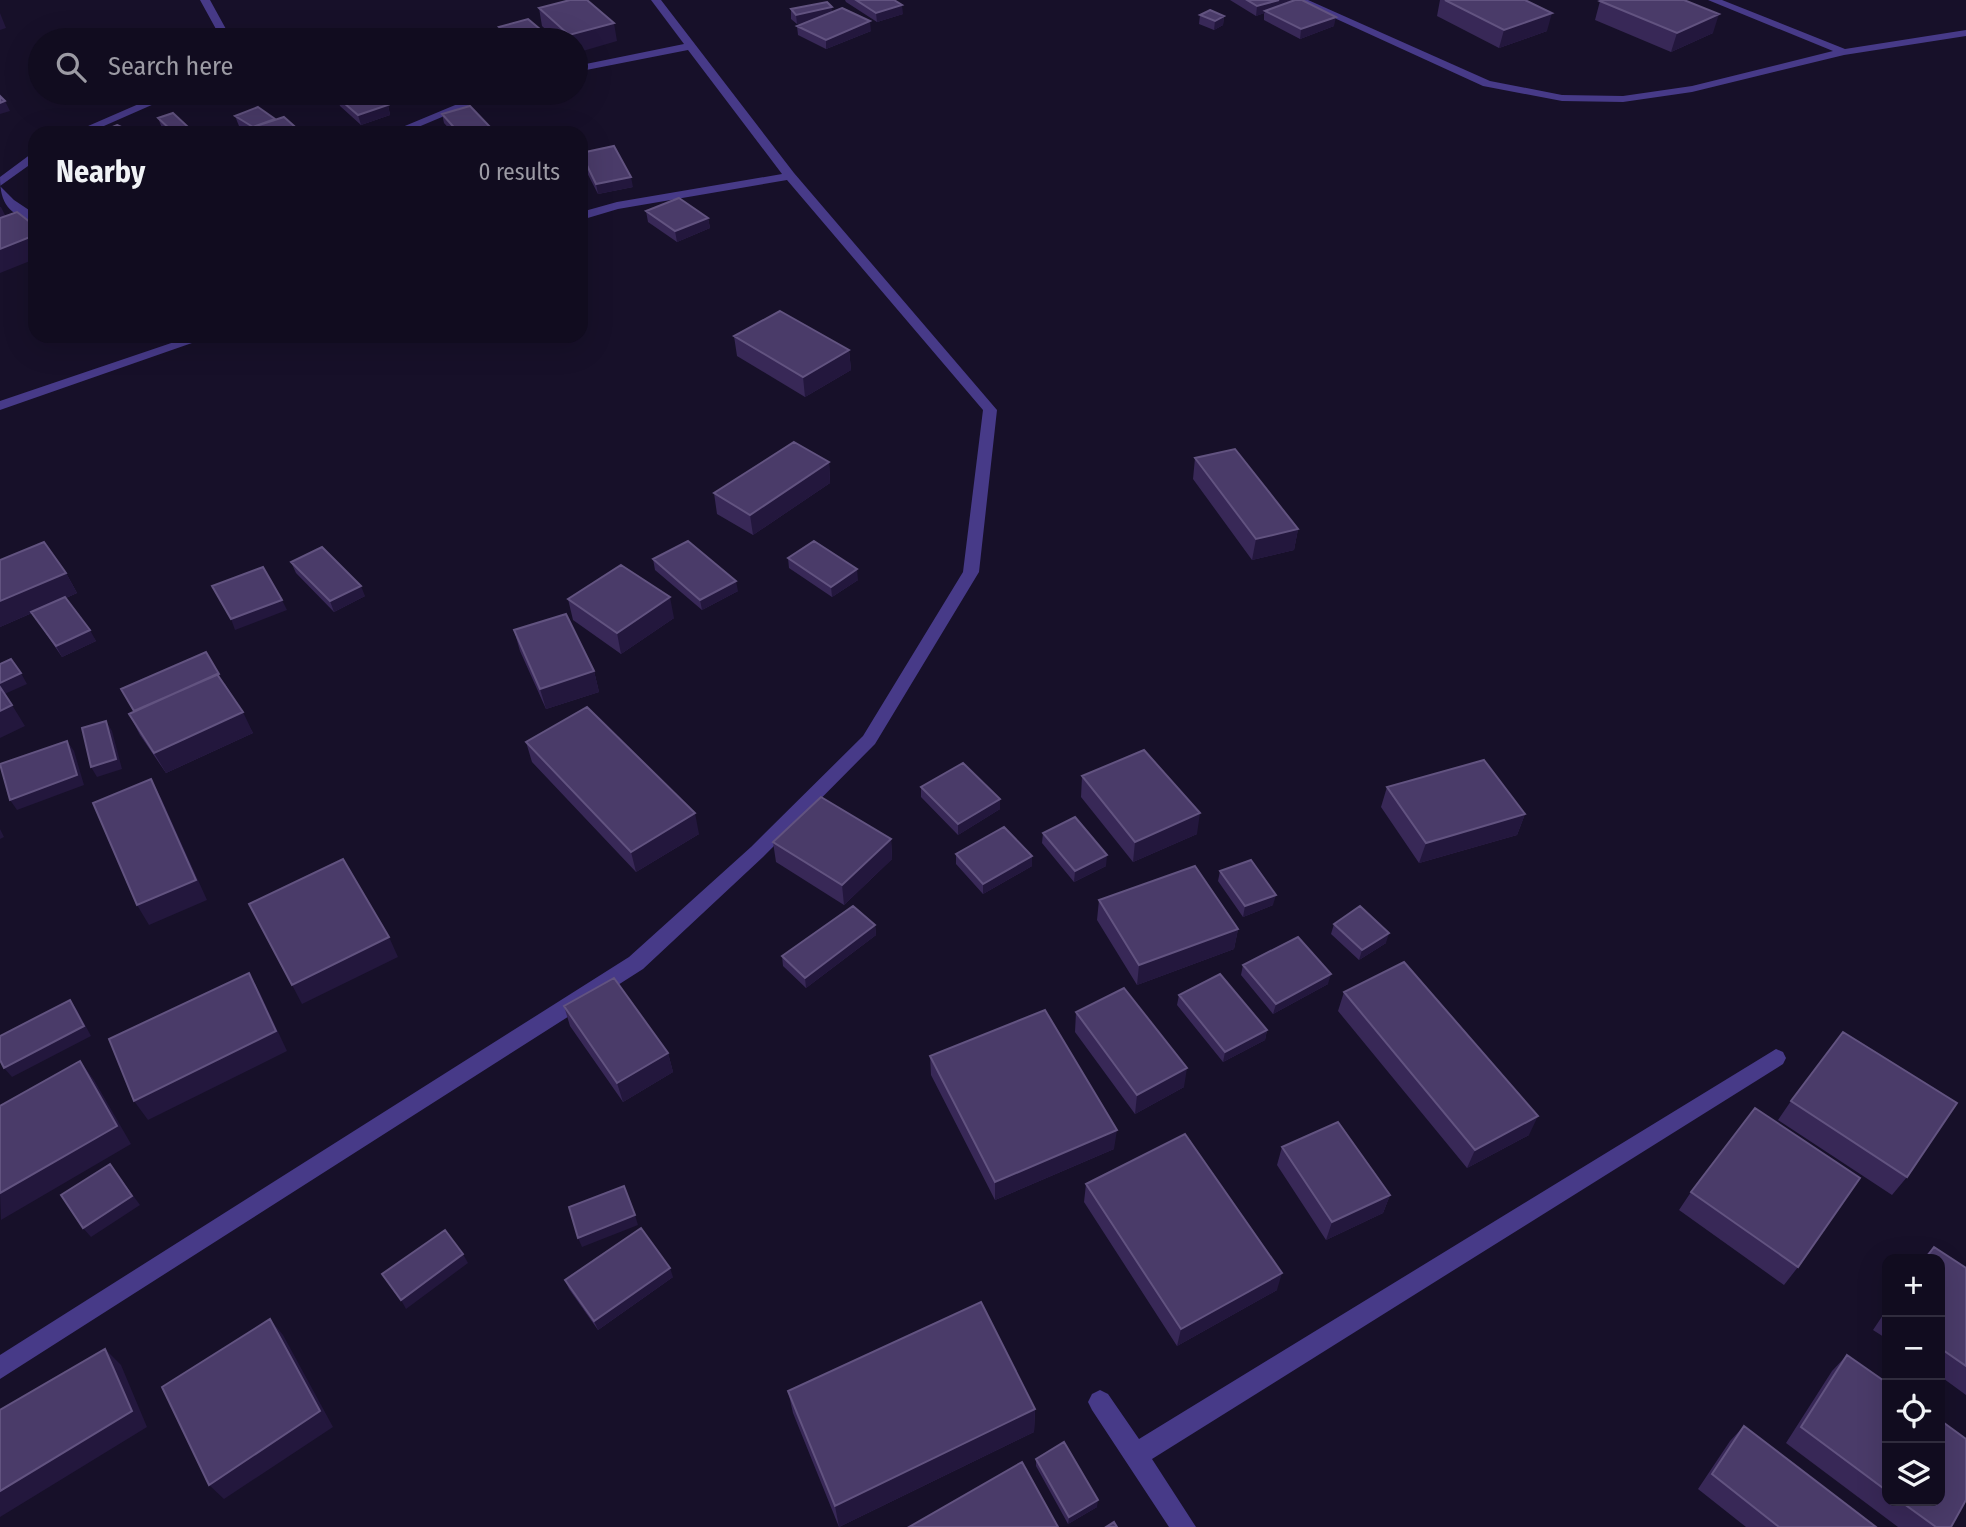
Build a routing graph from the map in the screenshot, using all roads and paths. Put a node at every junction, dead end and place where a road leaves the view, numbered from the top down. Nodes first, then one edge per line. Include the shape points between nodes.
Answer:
1 (205, 0) edge
2 (656, 0) edge
3 (1300, 0) edge
4 (1713, 0) edge
5 (220, 28) edge
6 (1966, 33) edge
7 (691, 46) junction
8 (1844, 52) junction
9 (588, 67) edge
10 (144, 105) edge
11 (463, 105) edge
12 (95, 126) edge
13 (411, 126) edge
14 (28, 161) edge
15 (790, 176) junction
16 (0, 183) edge
17 (0, 190) edge
18 (588, 214) edge
19 (28, 215) edge
20 (184, 343) edge
21 (0, 406) edge
22 (1776, 1058) dead end
23 (0, 1368) edge
24 (1100, 1402) dead end
25 (1136, 1455) junction
26 (1184, 1527) edge

1 - 5 street
2 - 7 street
3 - 8 street via 1487,84 1562,99 1623,99 1692,89
4 - 8 street
6 - 8 street
7 - 9 street
7 - 15 street
10 - 12 street
11 - 13 street
14 - 16 street
15 - 18 street
15 - 23 street via 990,410 971,572 869,740 636,963
17 - 19 street
20 - 21 street
22 - 25 street
24 - 25 street
25 - 26 street

